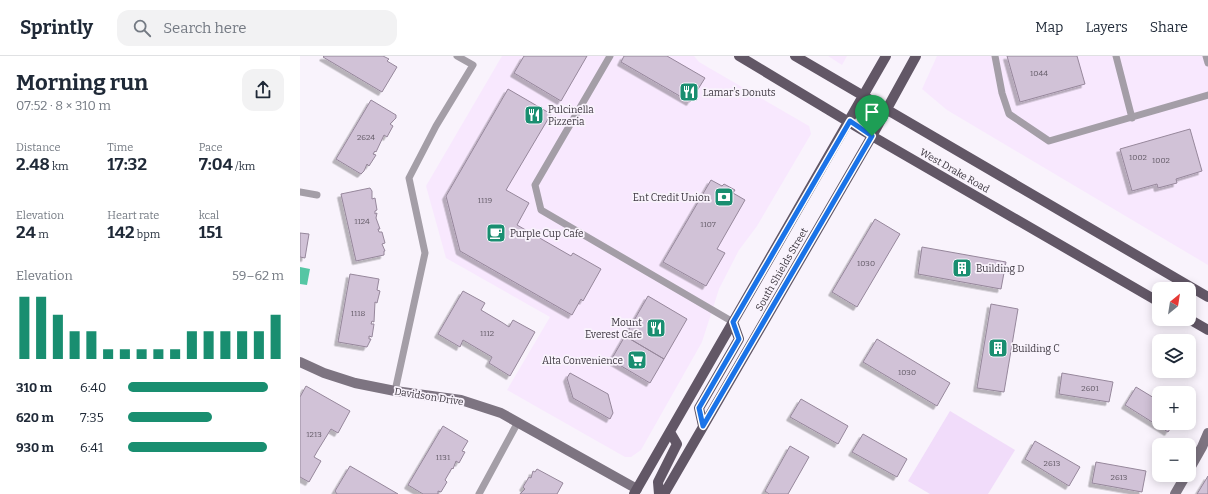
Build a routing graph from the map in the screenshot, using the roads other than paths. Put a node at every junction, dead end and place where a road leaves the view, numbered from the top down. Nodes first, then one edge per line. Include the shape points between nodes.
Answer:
1 (458, 56) edge
2 (610, 56) edge
3 (739, 56) edge
4 (795, 56) edge
5 (886, 56) edge
6 (916, 56) edge
7 (995, 56) edge
8 (1116, 56) edge
9 (1206, 56) edge
10 (1208, 63) edge
11 (1208, 95) edge
12 (863, 97) junction
13 (886, 111) junction
14 (1132, 118) junction
15 (850, 121) junction
16 (872, 136) junction
17 (300, 192) edge
18 (317, 195) dead end
19 (1208, 296) edge
20 (1152, 298) edge
21 (733, 322) junction
22 (1196, 323) edge
23 (1208, 330) edge
24 (300, 362) edge
25 (395, 391) junction
26 (518, 422) junction
27 (703, 426) junction
28 (670, 432) junction
29 (1208, 433) edge
30 (1196, 458) edge
31 (1182, 482) edge
32 (637, 492) edge
33 (479, 494) edge
34 (659, 494) edge
35 (664, 494) edge
36 (1175, 494) edge

1 - 25 lane via 473,65 408,178 425,253
2 - 21 lane via 535,185 541,210
3 - 15 main road, West Drake Road
4 - 12 main road, West Drake Road
5 - 12 main road, South Shields Street
6 - 13 main road, South Shields Street
7 - 14 lane via 1009,114 1049,141
8 - 14 lane
9 - 10 lane
11 - 14 lane
12 - 13 main road, West Drake Road
12 - 15 main road, South Shields Street
13 - 16 main road, South Shields Street
13 - 19 main road, West Drake Road
15 - 16 main road, West Drake Road
15 - 21 main road, South Shields Street
16 - 20 main road, West Drake Road
16 - 27 main road, South Shields Street
17 - 18 lane
21 - 27 main road via 739,339 699,408
21 - 28 main road, South Shields Street
22 - 23 main road
24 - 25 street, Davidson Drive via 355,383
25 - 26 street, Davidson Drive via 461,400 501,413
26 - 32 street, Davidson Drive
26 - 33 lane
27 - 35 main road, South Shields Street
28 - 32 main road, South Shields Street
28 - 34 main road via 677,444 658,482
29 - 30 street
31 - 36 street

